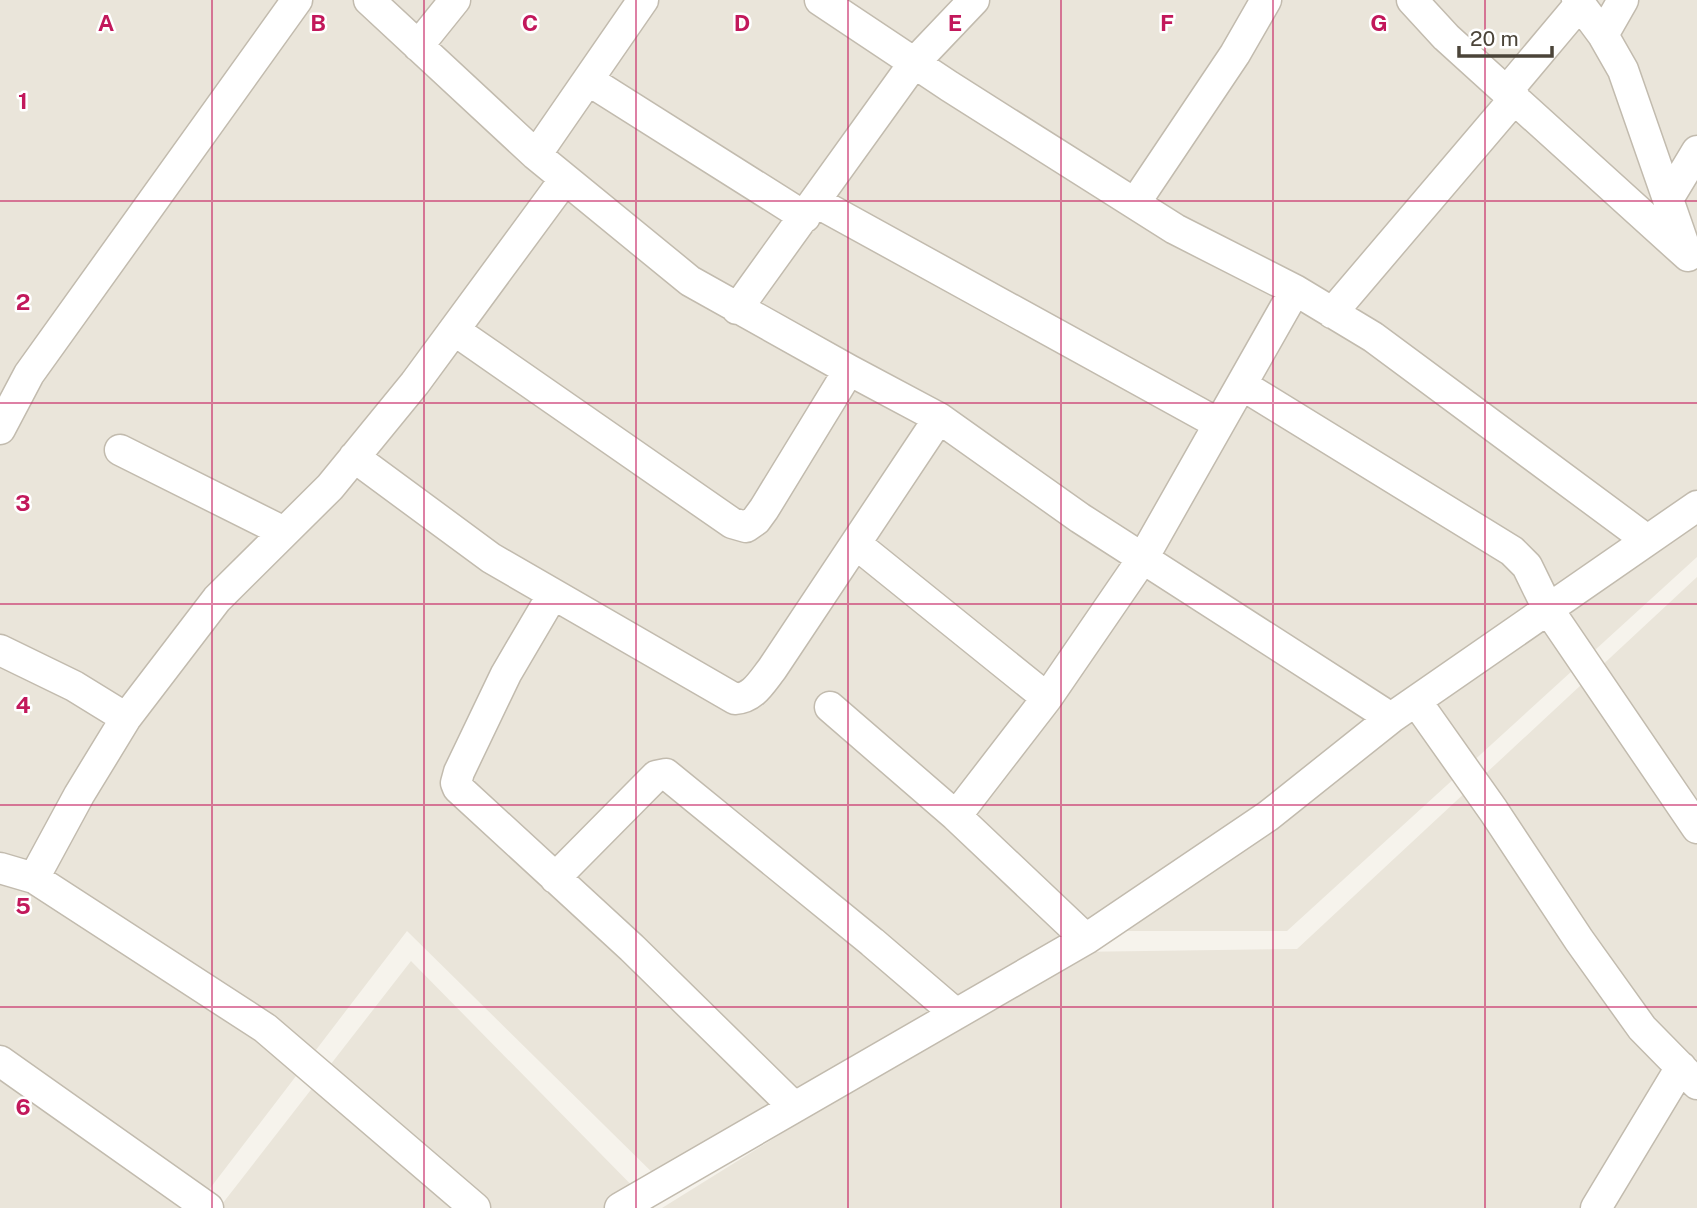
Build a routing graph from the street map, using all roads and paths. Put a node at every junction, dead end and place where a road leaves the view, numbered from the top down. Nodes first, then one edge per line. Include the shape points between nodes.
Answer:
1 (297, 0) edge
2 (369, 0) edge
3 (454, 0) edge
4 (643, 0) edge
5 (820, 0) edge
6 (974, 0) edge
7 (1266, 0) edge
8 (1412, 0) edge
9 (1623, 0) edge
10 (1578, 2) edge
11 (1603, 35) junction
12 (418, 46) junction
13 (915, 63) junction
14 (588, 80) junction
15 (1511, 95) junction
16 (1697, 151) edge
17 (536, 155) junction
18 (565, 179) junction
19 (1668, 199) junction
20 (1135, 203) junction
21 (810, 210) junction
22 (1692, 264) edge
23 (1295, 290) junction
24 (737, 309) junction
25 (1332, 313) junction
26 (454, 330) junction
27 (849, 370) junction
28 (1242, 385) junction
29 (939, 418) junction
30 (1219, 424) junction
31 (0, 429) edge
32 (120, 450) dead end
33 (354, 457) junction
34 (1697, 506) edge
35 (284, 532) junction
36 (1647, 540) junction
37 (856, 544) junction
38 (1143, 558) junction
39 (553, 594) junction
40 (1548, 609) junction
41 (0, 650) edge
42 (1047, 698) junction
43 (1416, 701) junction
44 (831, 707) dead end
45 (126, 718) junction
46 (1391, 718) junction
47 (956, 816) junction
48 (1697, 828) edge
49 (0, 868) edge
50 (34, 878) junction
51 (555, 878) junction
52 (1086, 939) junction
53 (956, 1014) junction
54 (0, 1061) edge
55 (1689, 1075) edge
56 (794, 1107) junction
57 (208, 1208) edge
58 (475, 1208) edge
59 (620, 1208) edge
60 (1596, 1208) edge

1 - 31 street via 29,374
2 - 12 street
3 - 12 street
4 - 14 street
5 - 13 street
6 - 13 street
7 - 20 street
8 - 15 street
9 - 11 street
10 - 11 street
10 - 15 street
11 - 19 street via 1623,70
12 - 17 street
13 - 20 street
13 - 21 street
14 - 17 street
14 - 21 street
15 - 22 street
15 - 25 street
16 - 19 street
17 - 18 street
18 - 24 street via 690,281
18 - 26 street
19 - 22 street
20 - 23 street via 1175,229
21 - 24 street
21 - 30 street
23 - 25 street
23 - 28 street
24 - 27 street
25 - 36 street via 1373,337
26 - 27 street via 732,523 746,527 764,509
26 - 33 street
27 - 29 street
28 - 30 street
28 - 40 street via 1512,551 1527,566
29 - 37 street
29 - 38 street
30 - 38 street
32 - 35 street
33 - 35 street
33 - 39 street via 491,558
34 - 36 street
35 - 45 street via 217,598
36 - 40 street
37 - 39 street via 772,669 745,698 734,698
37 - 42 street
38 - 42 street
38 - 46 street
39 - 51 street via 506,674 456,783
40 - 43 street
40 - 48 street
41 - 45 street
42 - 47 street
43 - 46 street
43 - 55 street via 1642,1028
44 - 47 street
45 - 50 street
46 - 52 street via 1268,816
47 - 52 street
49 - 50 street
50 - 58 street via 265,1028
51 - 53 street via 656,776 666,774
51 - 56 street
52 - 53 street
53 - 56 street
54 - 57 street
55 - 60 street
56 - 59 street

